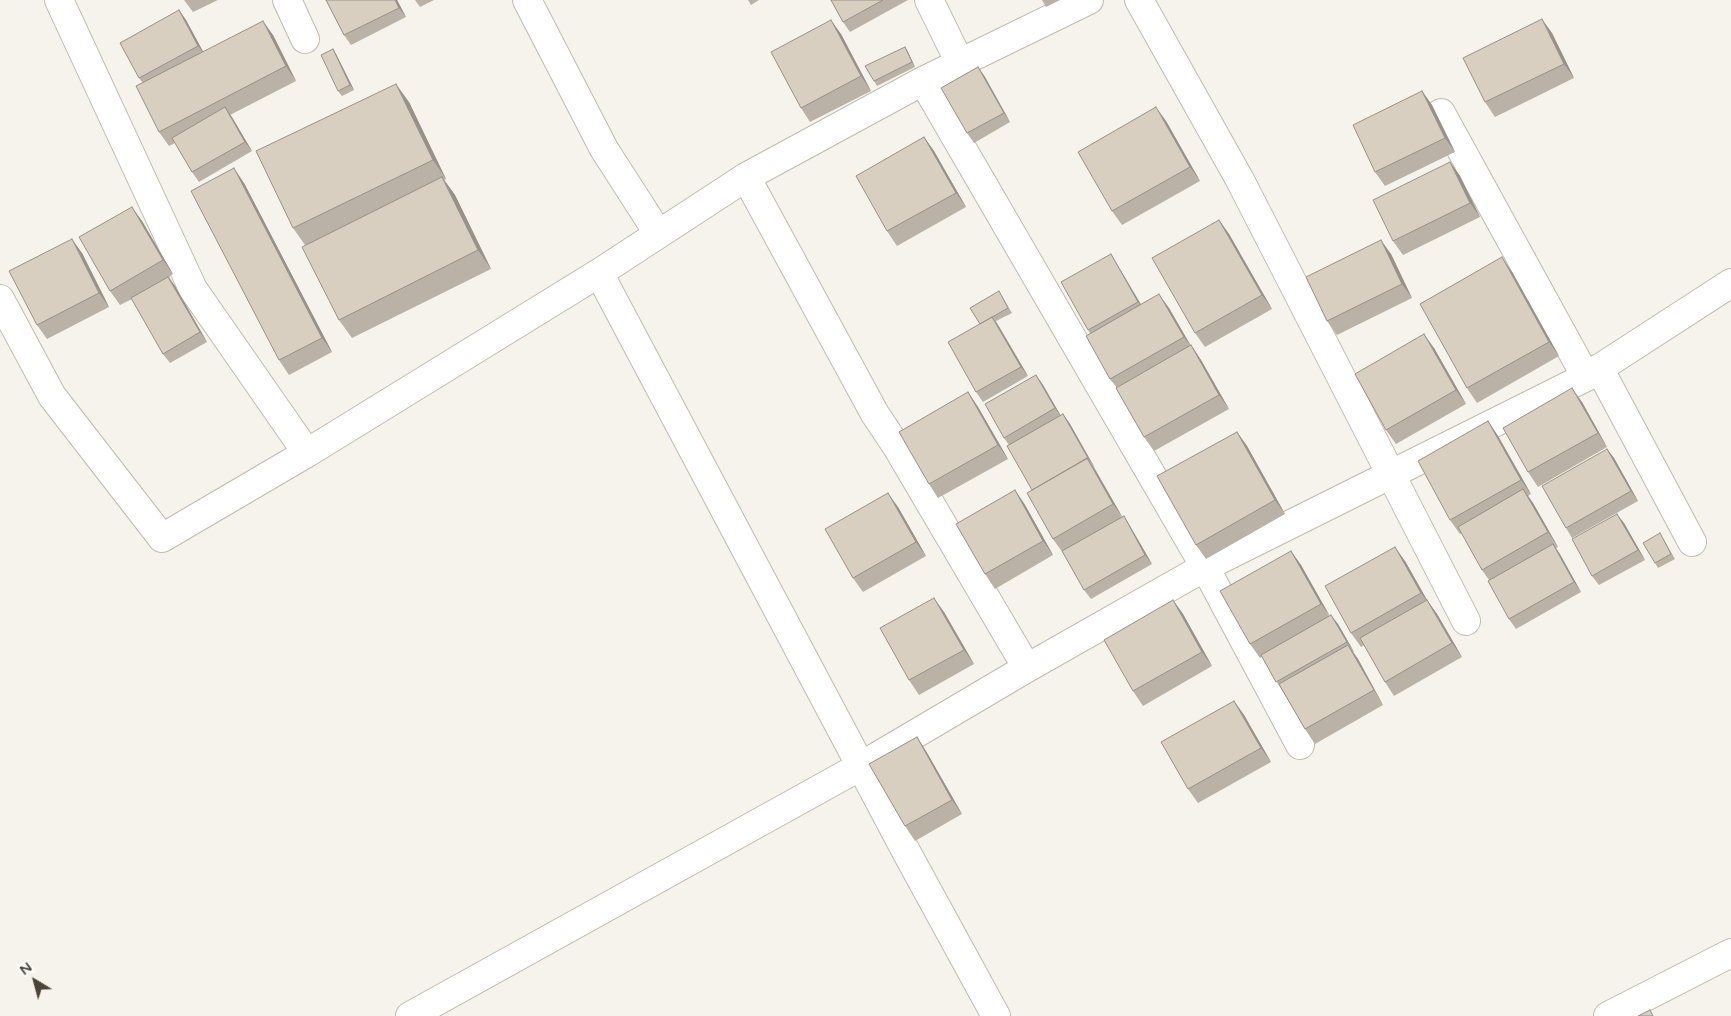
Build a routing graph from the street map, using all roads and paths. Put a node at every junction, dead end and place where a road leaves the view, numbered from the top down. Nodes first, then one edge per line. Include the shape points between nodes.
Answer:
1 (59, 0) edge
2 (287, 0) edge
3 (527, 0) edge
4 (928, 0) edge
5 (1089, 0) edge
6 (1139, 0) edge
7 (305, 39) dead end
8 (960, 63) junction
9 (923, 81) junction
10 (1441, 113) dead end
11 (746, 177) junction
12 (658, 233) junction
13 (599, 273) junction
14 (1731, 283) edge
15 (0, 298) edge
16 (1592, 372) junction
17 (307, 453) junction
18 (1392, 474) junction
19 (1692, 542) dead end
20 (1204, 567) junction
21 (1466, 621) dead end
22 (1027, 668) junction
23 (1300, 745) dead end
24 (860, 766) junction
25 (1731, 953) edge
26 (410, 1016) edge
27 (996, 1016) edge
28 (1608, 1016) edge

1 - 17 street via 193,289
2 - 7 street
3 - 12 street via 604,149
4 - 8 street
5 - 8 street
6 - 18 street via 1240,180
8 - 9 street
9 - 11 street
9 - 20 street
10 - 16 street
11 - 12 street
11 - 22 street via 875,414
12 - 13 street
13 - 17 street
13 - 24 street
14 - 16 street
15 - 17 street via 52,396 162,538
16 - 18 street
16 - 19 street
18 - 20 street
18 - 21 street
20 - 22 street
20 - 23 street
22 - 24 street
24 - 26 street
24 - 27 street
25 - 28 street

